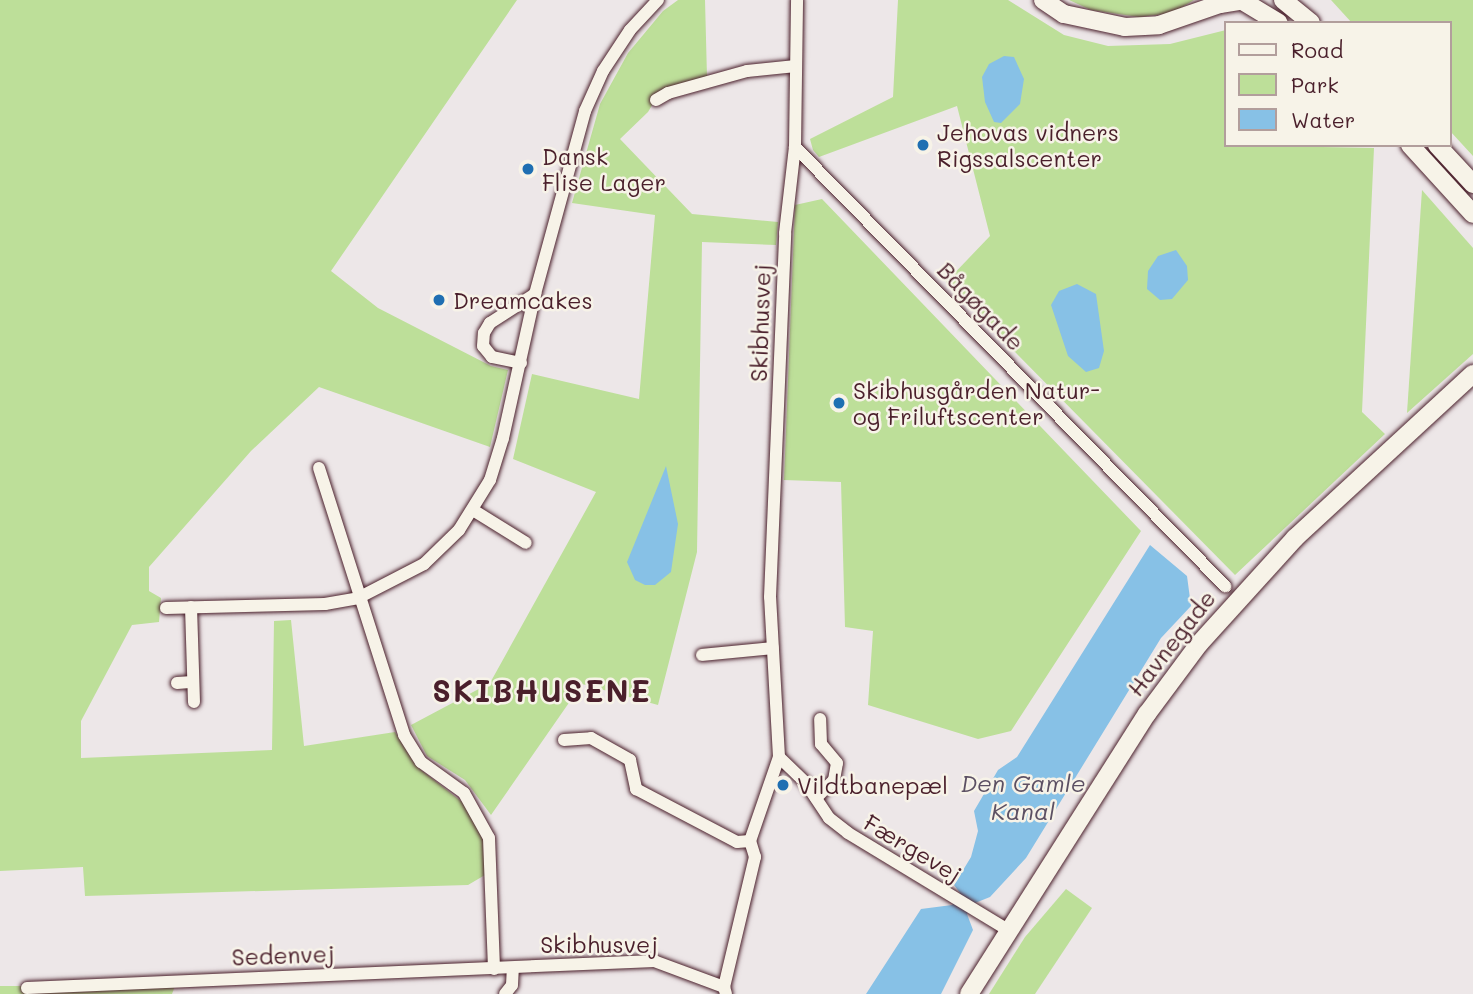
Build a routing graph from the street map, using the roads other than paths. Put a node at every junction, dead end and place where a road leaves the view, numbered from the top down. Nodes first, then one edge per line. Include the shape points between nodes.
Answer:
1 (658, 0) edge
2 (797, 0) edge
3 (1043, 0) edge
4 (1243, 0) edge
5 (1283, 0) edge
6 (1222, 2) edge
7 (1276, 21) edge
8 (1309, 21) edge
9 (796, 66) junction
10 (656, 100) dead end
11 (795, 147) junction
12 (1412, 147) edge
13 (1439, 147) edge
14 (1473, 184) edge
15 (1473, 214) edge
16 (535, 294) junction
17 (521, 363) junction
18 (1473, 374) edge
19 (319, 468) dead end
20 (473, 510) junction
21 (526, 543) dead end
22 (1225, 586) dead end
23 (358, 597) junction
24 (191, 607) junction
25 (166, 608) dead end
26 (773, 648) junction
27 (702, 655) dead end
28 (193, 682) junction
29 (177, 683) dead end
30 (194, 702) dead end
31 (820, 719) dead end
32 (564, 740) dead end
33 (779, 757) junction
34 (816, 798) junction
35 (750, 841) junction
36 (1010, 931) junction
37 (513, 968) junction
38 (494, 969) junction
39 (27, 988) dead end
40 (725, 990) edge
41 (505, 994) edge
42 (969, 994) edge

1 - 16 street via 630,30 603,71 585,111
2 - 9 street, Skibhusvej
3 - 6 street via 1064,13 1125,27 1159,25
4 - 6 street
4 - 7 street
5 - 8 street
9 - 10 street via 747,71
9 - 11 street, Skibhusvej
11 - 22 street, Bågøgade
11 - 26 street, Skibhusvej via 785,233 770,597
12 - 15 street
13 - 14 street
16 - 17 street
16 - 17 street via 490,323 484,333 483,346 492,357
17 - 20 street via 493,470
18 - 36 street, Havnegade via 1294,538 1217,622 1147,714
19 - 23 street
20 - 21 street
20 - 23 street via 424,564
23 - 24 street via 324,604
23 - 38 street via 411,749 464,793 484,824
24 - 25 street
24 - 28 street
26 - 27 street
26 - 33 street, Skibhusvej
28 - 29 street
28 - 30 street
31 - 34 street via 821,744 837,763 834,780
32 - 35 street via 592,738 630,760 636,789 737,842
33 - 34 street, Færgevej
33 - 35 street, Skibhusvej
34 - 36 street, Færgevej via 829,818 848,833
35 - 40 street, Skibhusvej via 755,858
36 - 42 street, Havnegade
37 - 38 street, Sedenvej
37 - 40 street, Skibhusvej via 654,961
37 - 41 street via 512,985
38 - 39 street, Sedenvej

